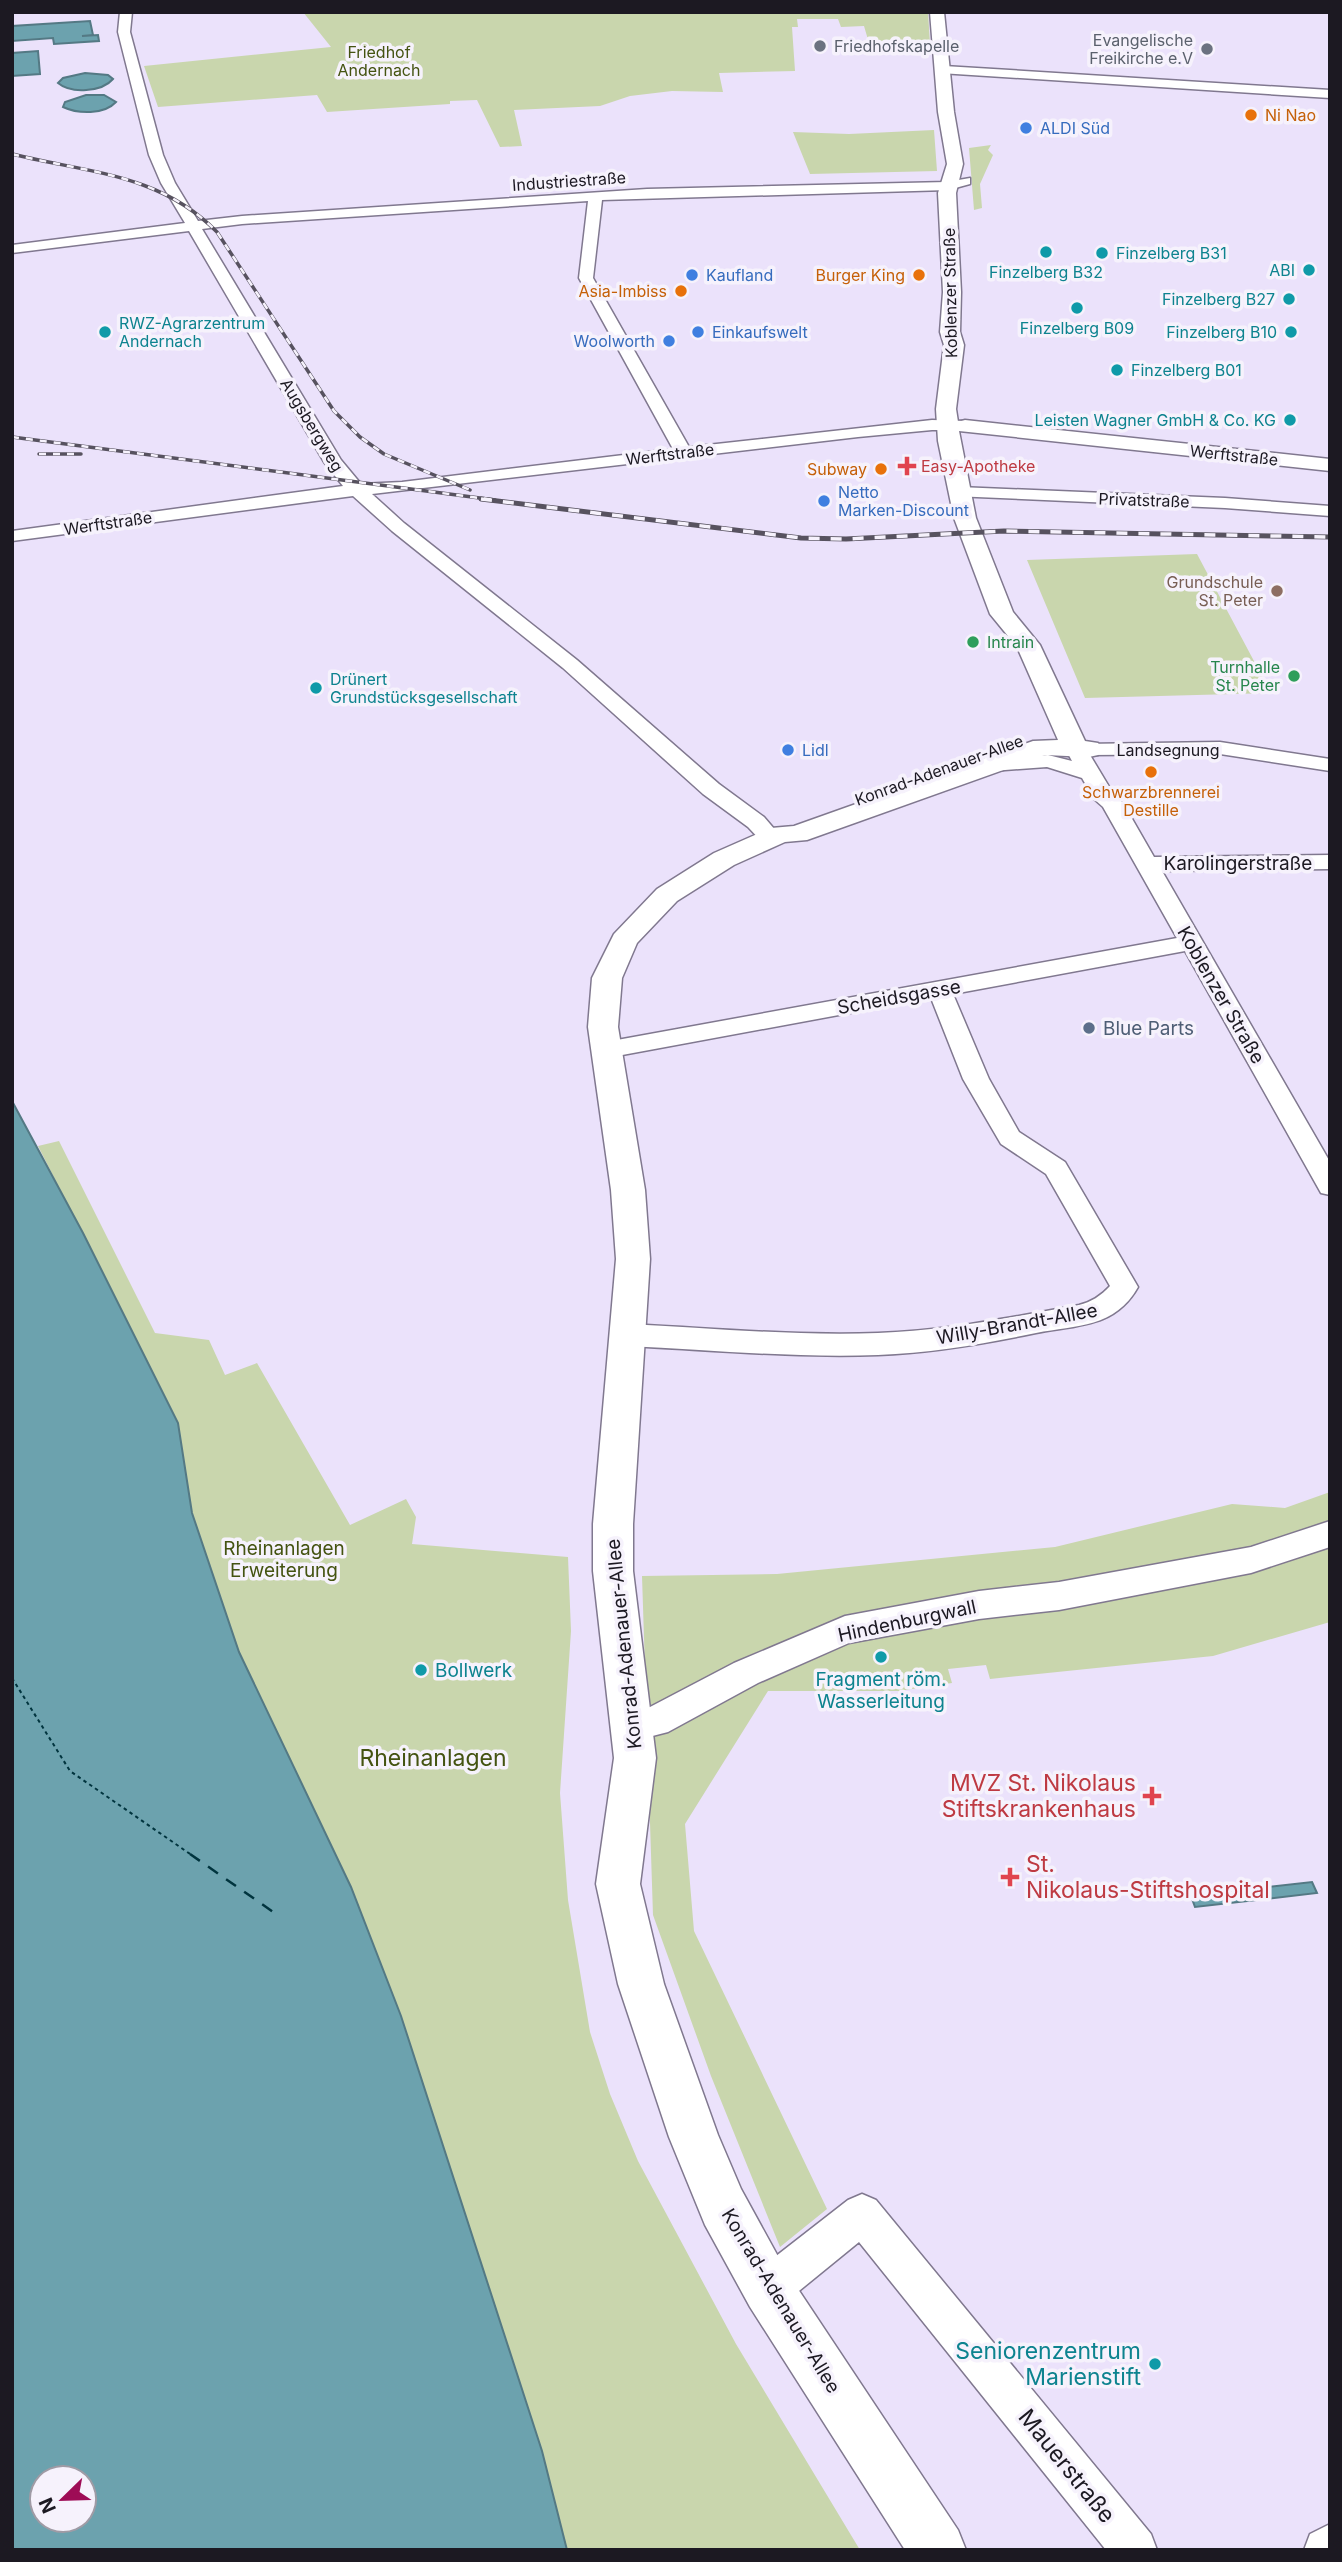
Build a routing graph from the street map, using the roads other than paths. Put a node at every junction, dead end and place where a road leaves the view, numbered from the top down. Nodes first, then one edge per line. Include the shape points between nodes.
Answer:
1 (126, 12) edge
2 (937, 12) edge
3 (944, 70) junction
4 (1330, 94) edge
5 (959, 187) junction
6 (595, 197) junction
7 (193, 227) junction
8 (12, 249) edge
9 (956, 426) junction
10 (683, 452) junction
11 (1330, 465) edge
12 (356, 490) junction
13 (969, 493) junction
14 (1330, 511) edge
15 (12, 536) edge
16 (1049, 692) junction
17 (1032, 737) junction
18 (1081, 753) junction
19 (1330, 765) edge
20 (769, 839) junction
21 (1330, 862) edge
22 (1147, 864) junction
23 (1191, 943) junction
24 (939, 989) junction
25 (606, 1050) junction
26 (1326, 1172) edge
27 (627, 1335) junction
28 (1330, 1534) edge
29 (633, 1726) junction
30 (768, 2289) junction
31 (1330, 2546) edge
32 (938, 2550) edge
33 (1135, 2550) edge
34 (1326, 2550) edge

1 - 7 street, Augsbergweg via 124,32 156,155
2 - 3 street, Koblenzer Straße
3 - 4 street
3 - 5 street, Koblenzer Straße
5 - 6 street, Industriestraße
5 - 9 street, Koblenzer Straße via 970,301
6 - 7 street, Industriestraße
6 - 10 street via 586,278
7 - 8 street, Industriestraße
7 - 12 street, Augsbergweg via 332,462
9 - 10 street, Werftstraße
9 - 11 street, Werftstraße
9 - 13 street, Koblenzer Straße
10 - 12 street, Werftstraße
12 - 15 street, Werftstraße
12 - 20 street, Augsbergweg via 570,664
13 - 14 street, Privatstraße
13 - 16 street, Koblenzer Straße via 969,532 1002,614 1028,646
13 - 18 street, Koblenzer Straße via 994,542
16 - 17 street via 1052,725
16 - 18 street, Koblenzer Straße
17 - 18 street, Konrad-Adenauer-Allee via 1050,736
17 - 20 street, Konrad-Adenauer-Allee via 786,825
18 - 19 street, Landsegnung via 1220,748
18 - 20 street, Konrad-Adenauer-Allee via 1042,747 797,834
18 - 22 street, Koblenzer Straße
20 - 25 street, Konrad-Adenauer-Allee via 696,875 667,895 624,940 607,978
21 - 22 street, Karolingerstraße
22 - 23 street, Koblenzer Straße
23 - 24 street, Scheidsgasse
23 - 26 street, Koblenzer Straße
24 - 25 street, Scheidsgasse
24 - 27 street, Willy-Brandt-Allee via 976,1079 1010,1138 1056,1168 1124,1287 1118,1299 1104,1310 913,1342
25 - 27 street, Konrad-Adenauer-Allee via 629,1204 633,1259
27 - 29 street, Konrad-Adenauer-Allee via 613,1571
28 - 29 street, Hindenburgwall via 1251,1560 845,1630 746,1673 656,1721
29 - 30 street, Konrad-Adenauer-Allee via 635,1758 618,1884 630,1944 694,2137 723,2207
30 - 32 street, Konrad-Adenauer-Allee
30 - 33 street, Mauerstraße via 862,2214
31 - 34 street

